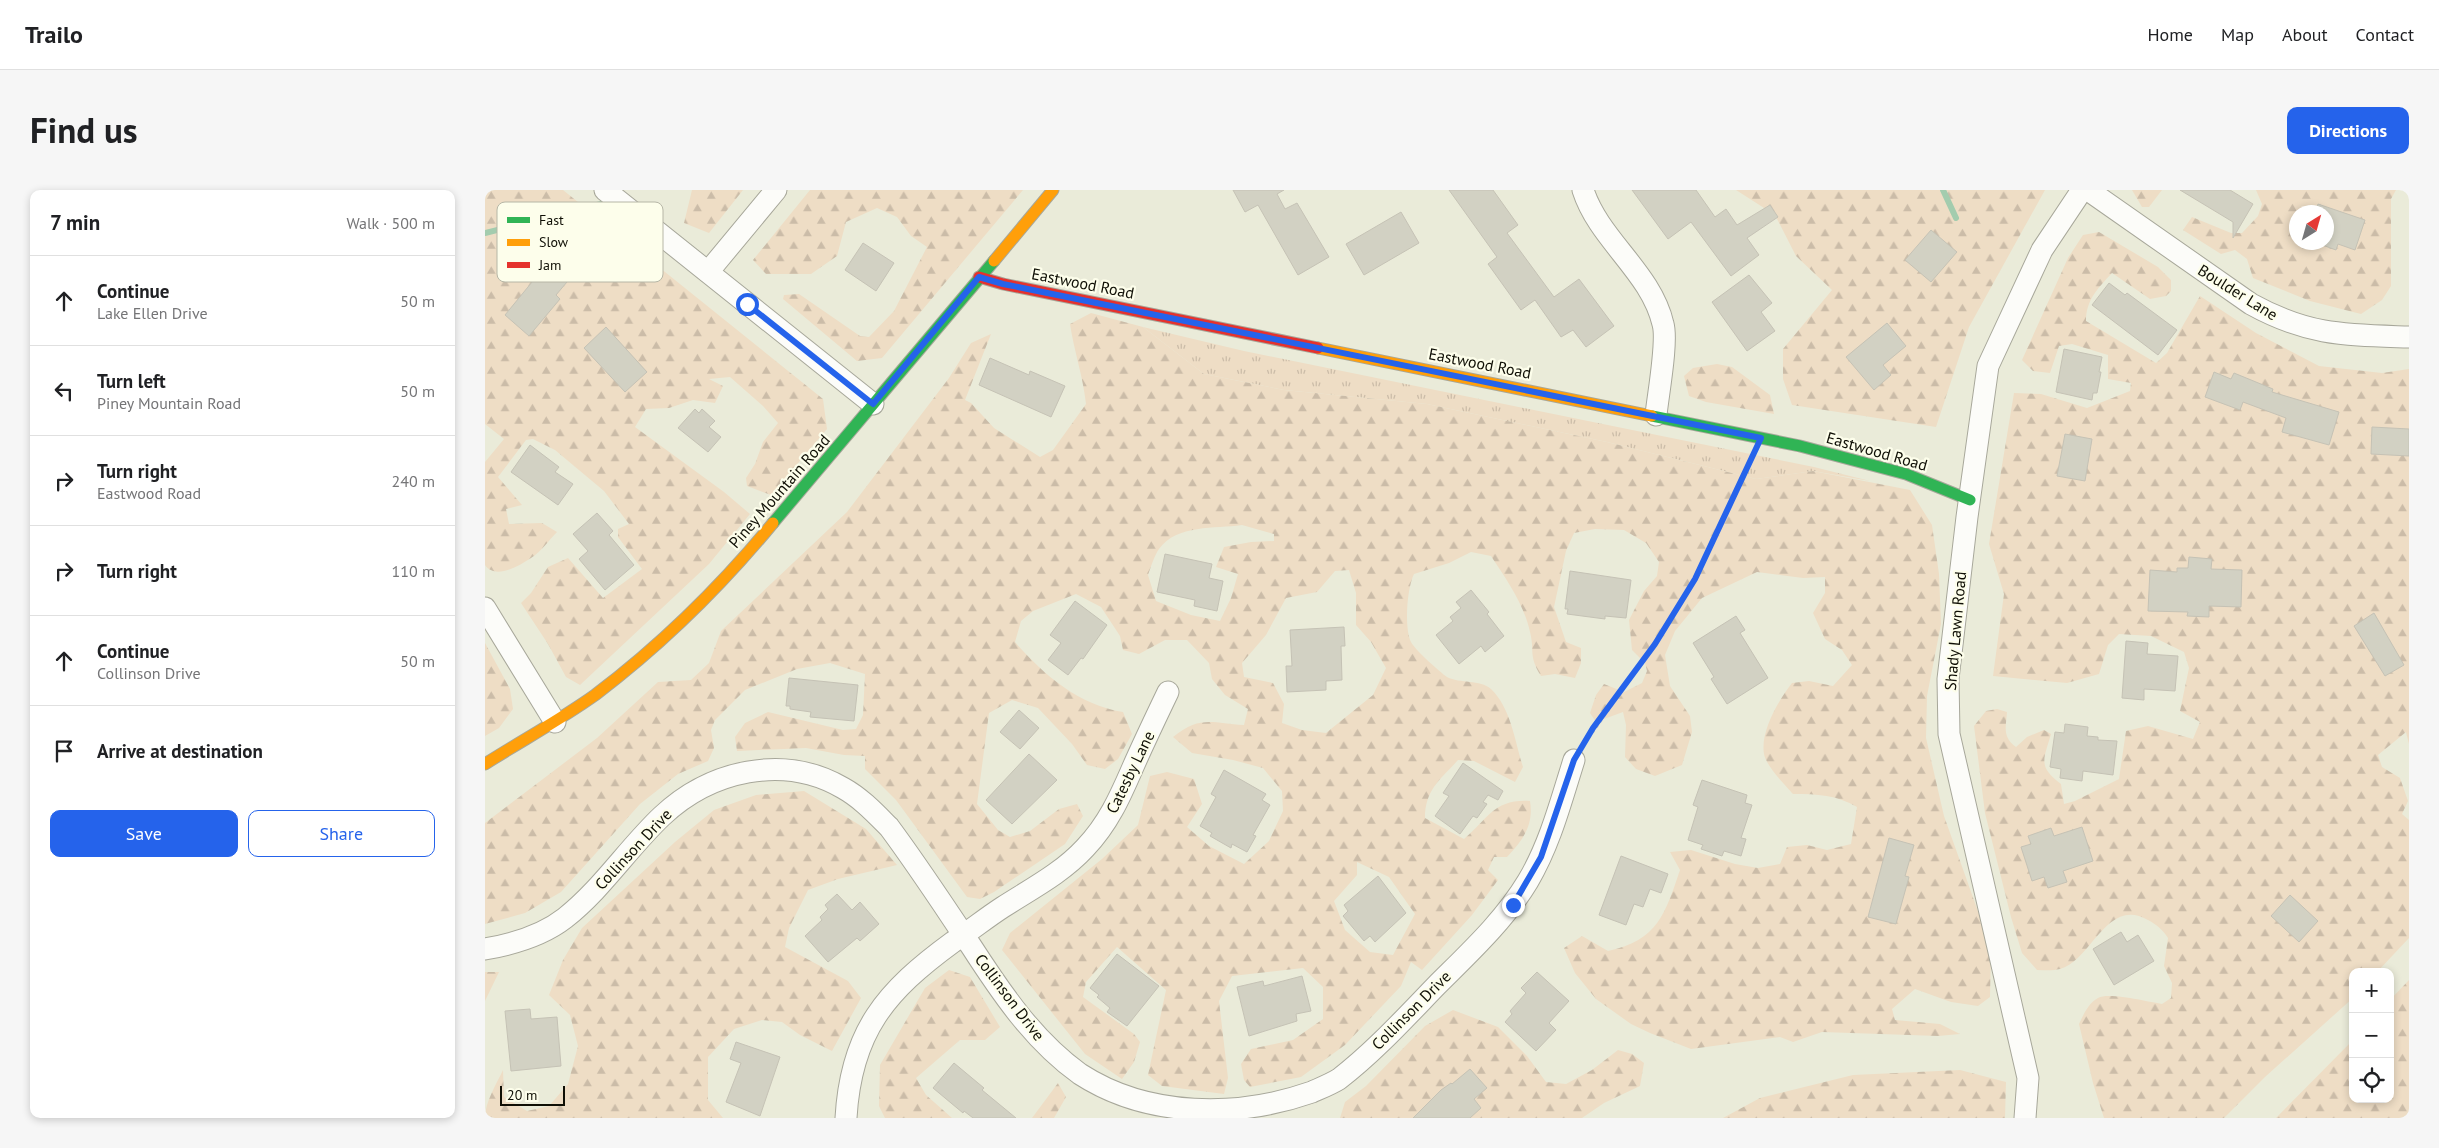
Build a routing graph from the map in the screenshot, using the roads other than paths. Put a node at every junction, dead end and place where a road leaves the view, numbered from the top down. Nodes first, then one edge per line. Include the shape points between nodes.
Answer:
1 (605, 190) edge
2 (776, 190) edge
3 (1053, 190) edge
4 (1583, 190) edge
5 (2082, 190) edge
6 (2088, 190) edge
7 (620, 202) edge
8 (663, 236) edge
9 (708, 272) junction
10 (979, 277) junction
11 (2409, 337) edge
12 (873, 404) junction
13 (1656, 415) junction
14 (1970, 500) junction
15 (485, 608) edge
16 (1168, 692) dead end
17 (555, 722) junction
18 (1574, 760) road end
19 (485, 764) edge
20 (963, 935) junction
21 (485, 949) edge
22 (845, 1118) edge
23 (2025, 1118) edge

1 - 7 street
2 - 9 street
3 - 10 street, Piney Mountain Road
4 - 13 street via 1597,218 1653,297 1664,325
5 - 14 street, Shady Lawn Road via 2042,250 1988,366
6 - 11 street, Boulder Lane via 2251,304 2279,320 2339,335
8 - 9 street
9 - 12 street
10 - 12 street, Piney Mountain Road
10 - 13 street, Eastwood Road
12 - 17 street, Piney Mountain Road via 743,560 643,657
13 - 14 street, Eastwood Road via 1906,474
14 - 23 street, Shady Lawn Road via 1948,679 1949,734 2023,1048 2028,1078
15 - 17 street
16 - 20 street, Catesby Lane via 1117,804 1085,848 1062,870
17 - 19 street, Piney Mountain Road
18 - 20 street, Collinson Drive via 1541,857 1513,905 1494,928 1372,1050 1337,1080 1286,1105 1240,1115 1188,1117 1113,1094 1082,1076 1045,1045 999,989
20 - 21 street, Collinson Drive via 907,850 867,805 843,788 815,776 781,770 728,775 683,798 565,918 541,933 513,944
20 - 22 street, Catesby Lane via 908,977 878,1011 858,1055

